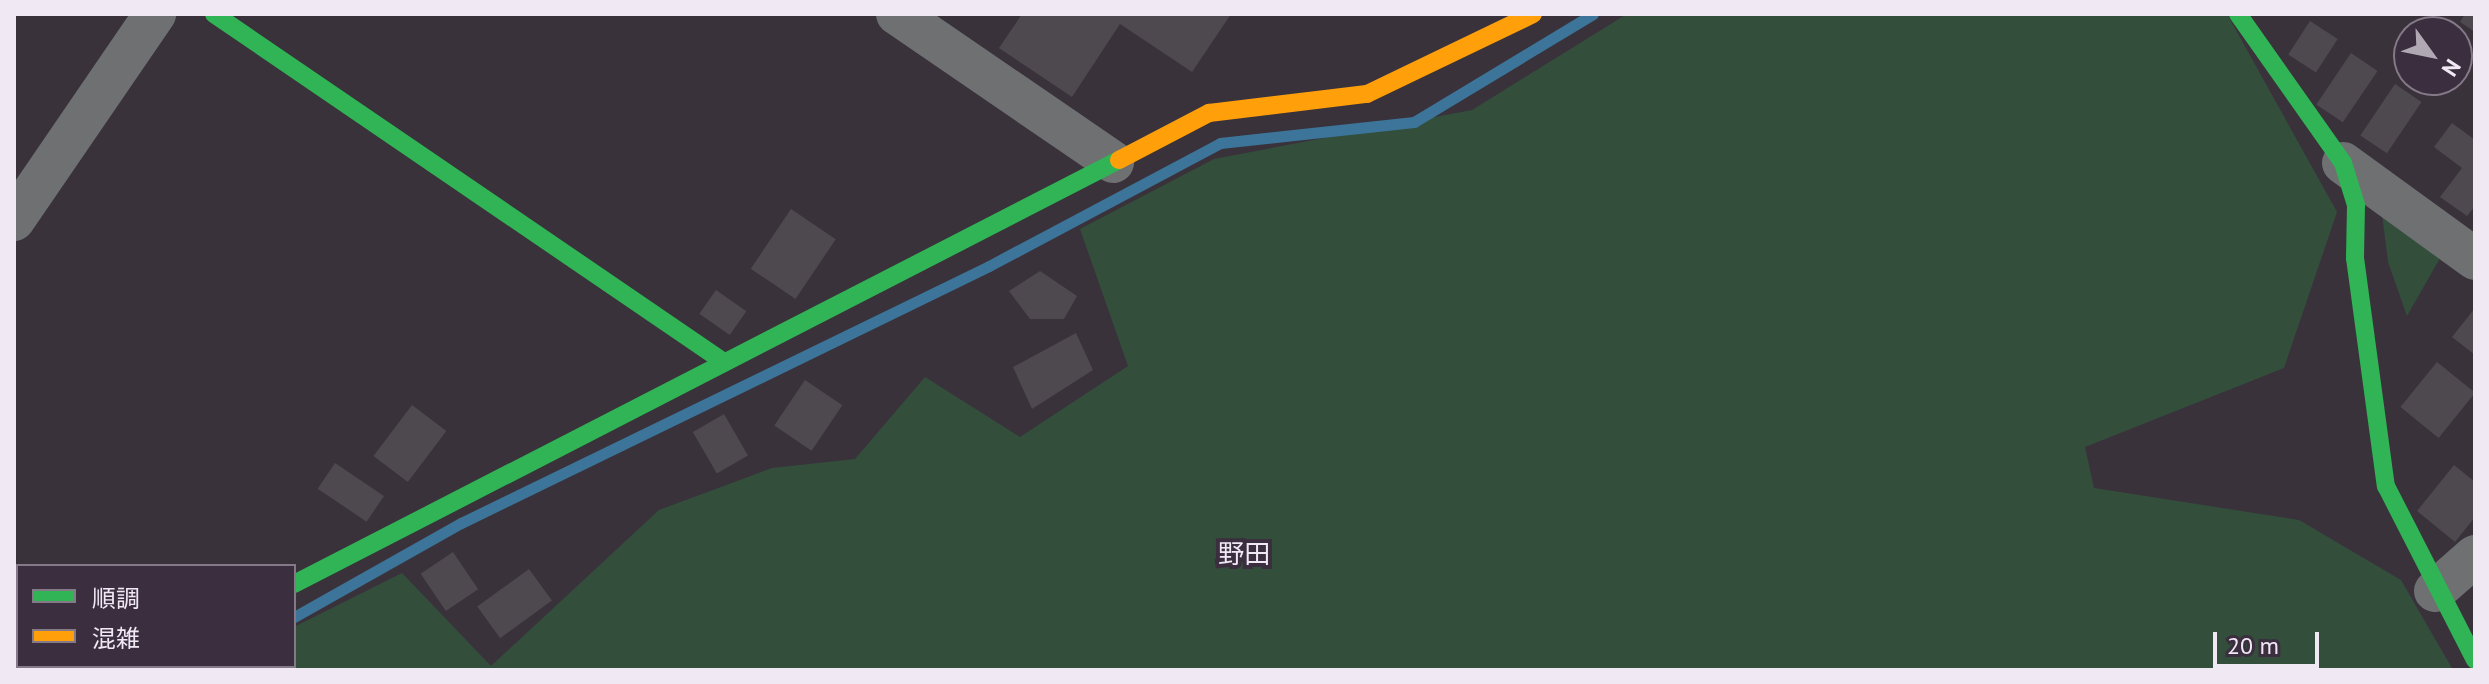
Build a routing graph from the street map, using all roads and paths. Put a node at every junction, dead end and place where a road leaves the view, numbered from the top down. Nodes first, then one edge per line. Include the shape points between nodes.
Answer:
1 (155, 14) edge
2 (214, 14) edge
3 (897, 14) edge
4 (1533, 14) edge
5 (2238, 14) edge
6 (1113, 162) junction
7 (2343, 163) junction
8 (14, 220) edge
9 (2475, 259) edge
10 (721, 360) junction
11 (2475, 556) edge
12 (296, 583) edge
13 (2435, 591) junction
14 (2475, 660) edge

1 - 8 street
2 - 10 street
3 - 6 street
4 - 6 street via 1367,94 1209,113
5 - 7 street
6 - 10 street
7 - 9 street
7 - 13 street via 2356,205 2355,258 2386,486
10 - 12 street
11 - 13 street
13 - 14 street

